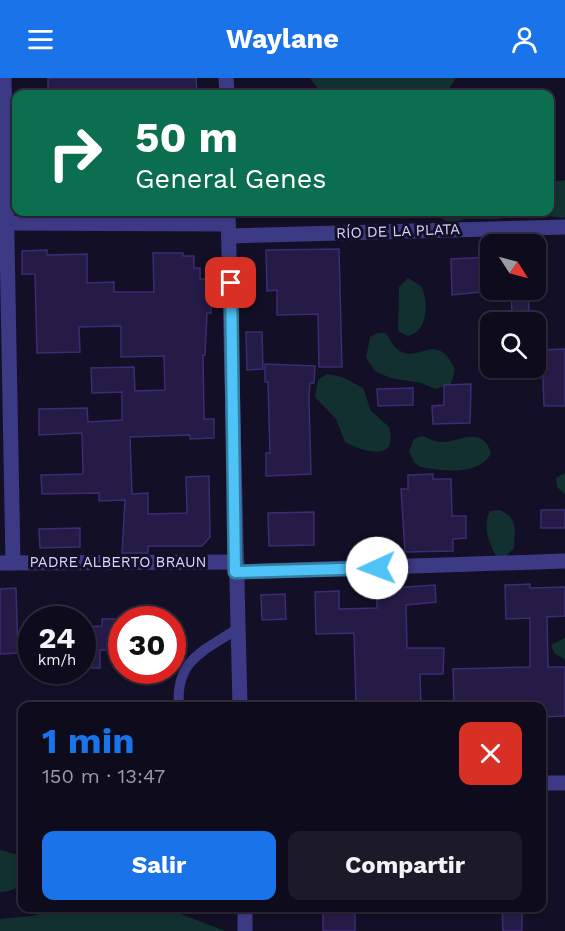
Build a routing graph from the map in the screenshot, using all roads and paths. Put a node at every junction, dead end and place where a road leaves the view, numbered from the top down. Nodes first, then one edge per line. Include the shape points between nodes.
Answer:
1 (4, 78) edge
2 (3, 223) edge
3 (229, 224) edge
4 (565, 227) edge
5 (565, 561) edge
6 (7, 563) edge
7 (236, 567) junction
8 (237, 629) junction
9 (179, 702) edge
10 (240, 702) edge
11 (546, 783) edge
12 (565, 783) edge
13 (245, 912) edge
14 (245, 931) edge

1 - 2 street
2 - 3 street, RÍO DE LA PLATA
2 - 6 street
3 - 4 street, RÍO DE LA PLATA
3 - 7 street
5 - 7 street, PADRE ALBERTO BRAUN
6 - 7 street, PADRE ALBERTO BRAUN
7 - 8 street
8 - 9 lane via 194,657 178,688
8 - 10 street
11 - 12 street
13 - 14 street

